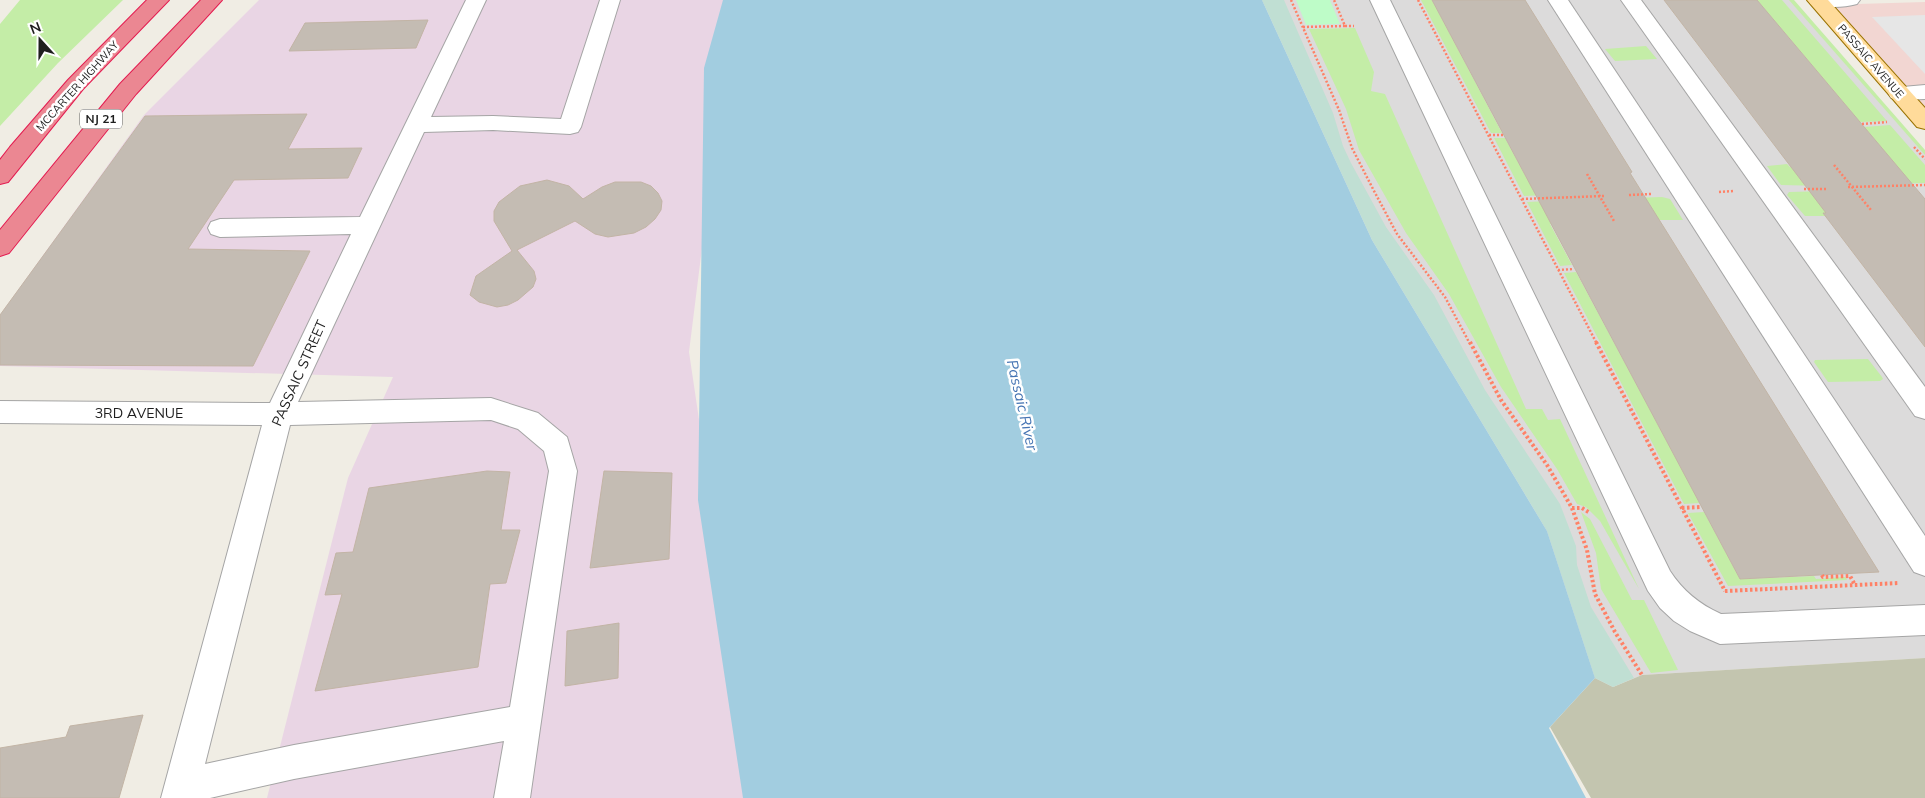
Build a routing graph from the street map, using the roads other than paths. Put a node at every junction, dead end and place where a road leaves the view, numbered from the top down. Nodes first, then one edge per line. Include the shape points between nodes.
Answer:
1 (159, 0) edge
2 (212, 0) edge
3 (476, 0) edge
4 (610, 0) edge
5 (1380, 0) edge
6 (1558, 0) edge
7 (1631, 0) edge
8 (1817, 0) edge
9 (1850, 0) edge
10 (1925, 92) edge
11 (1899, 93) junction
12 (1925, 122) edge
13 (416, 125) junction
14 (0, 176) edge
15 (367, 226) junction
16 (220, 228) dead end
17 (0, 247) edge
18 (1925, 408) edge
19 (1, 414) edge
20 (278, 414) junction
21 (1925, 562) edge
22 (1925, 620) edge
23 (525, 720) junction
24 (180, 793) edge
25 (512, 798) edge

1 - 14 highway, MCCARTER HIGHWAY / NJ 21 via 58,104
2 - 17 highway, NJ 21 via 111,107
3 - 13 street, PASSAIC STREET
4 - 13 street via 570,127 493,123
5 - 22 street via 1670,600 1693,618 1720,629
6 - 21 street
7 - 18 street
8 - 9 street
8 - 11 main road, PASSAIC AVENUE
10 - 11 street
11 - 12 main road, PASSAIC AVENUE
13 - 15 street, PASSAIC STREET
15 - 16 street
15 - 20 street, PASSAIC STREET
19 - 20 street, 3RD AVENUE
20 - 23 street, 3RD AVENUE via 491,409 528,421 557,445 563,471
20 - 24 street, PASSAIC STREET
23 - 24 street via 294,762
23 - 25 street, 3RD AVENUE

